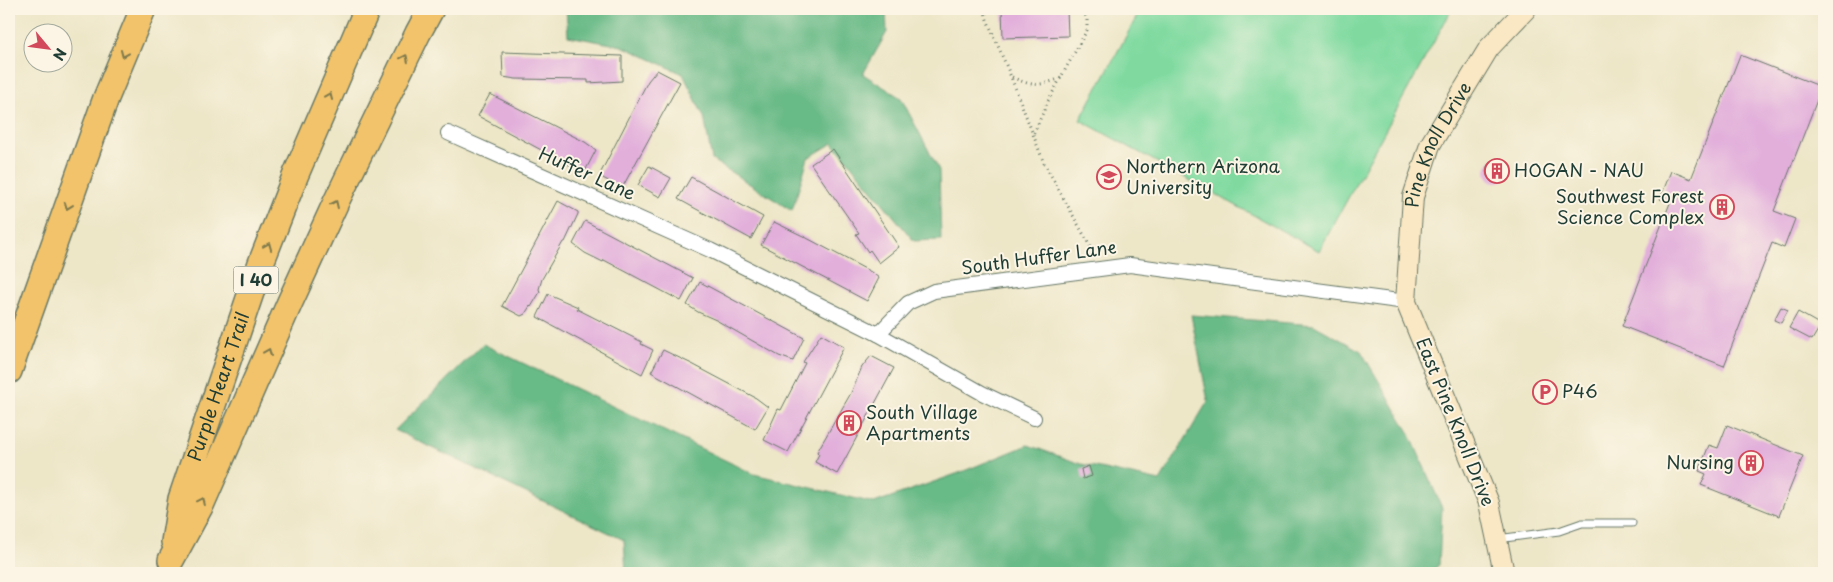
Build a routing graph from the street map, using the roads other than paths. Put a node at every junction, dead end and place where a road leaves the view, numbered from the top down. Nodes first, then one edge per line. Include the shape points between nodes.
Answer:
1 (143, 9) edge
2 (367, 9) edge
3 (431, 9) edge
4 (1526, 9) edge
5 (448, 132) dead end
6 (1406, 302) junction
7 (878, 334) junction
8 (9, 371) edge
9 (1034, 418) dead end
10 (1632, 523) dead end
11 (1497, 539) junction
12 (169, 566) edge
13 (1504, 573) edge

1 -> 8 highway via 106,98
12 -> 2 highway, Purple Heart Trail / I 40 via 181,499 258,272
12 -> 3 highway via 202,503 336,202
4 - 6 street, Pine Knoll Drive via 1490,48 1430,145 1413,197
5 - 7 street, Huffer Lane via 710,250
6 - 7 street, South Huffer Lane via 1130,265 934,291 908,303
6 - 11 street, East Pine Knoll Drive via 1489,503
7 - 9 street via 982,393
10 - 11 lane via 1582,524 1559,531
11 - 13 street, East Pine Knoll Drive

